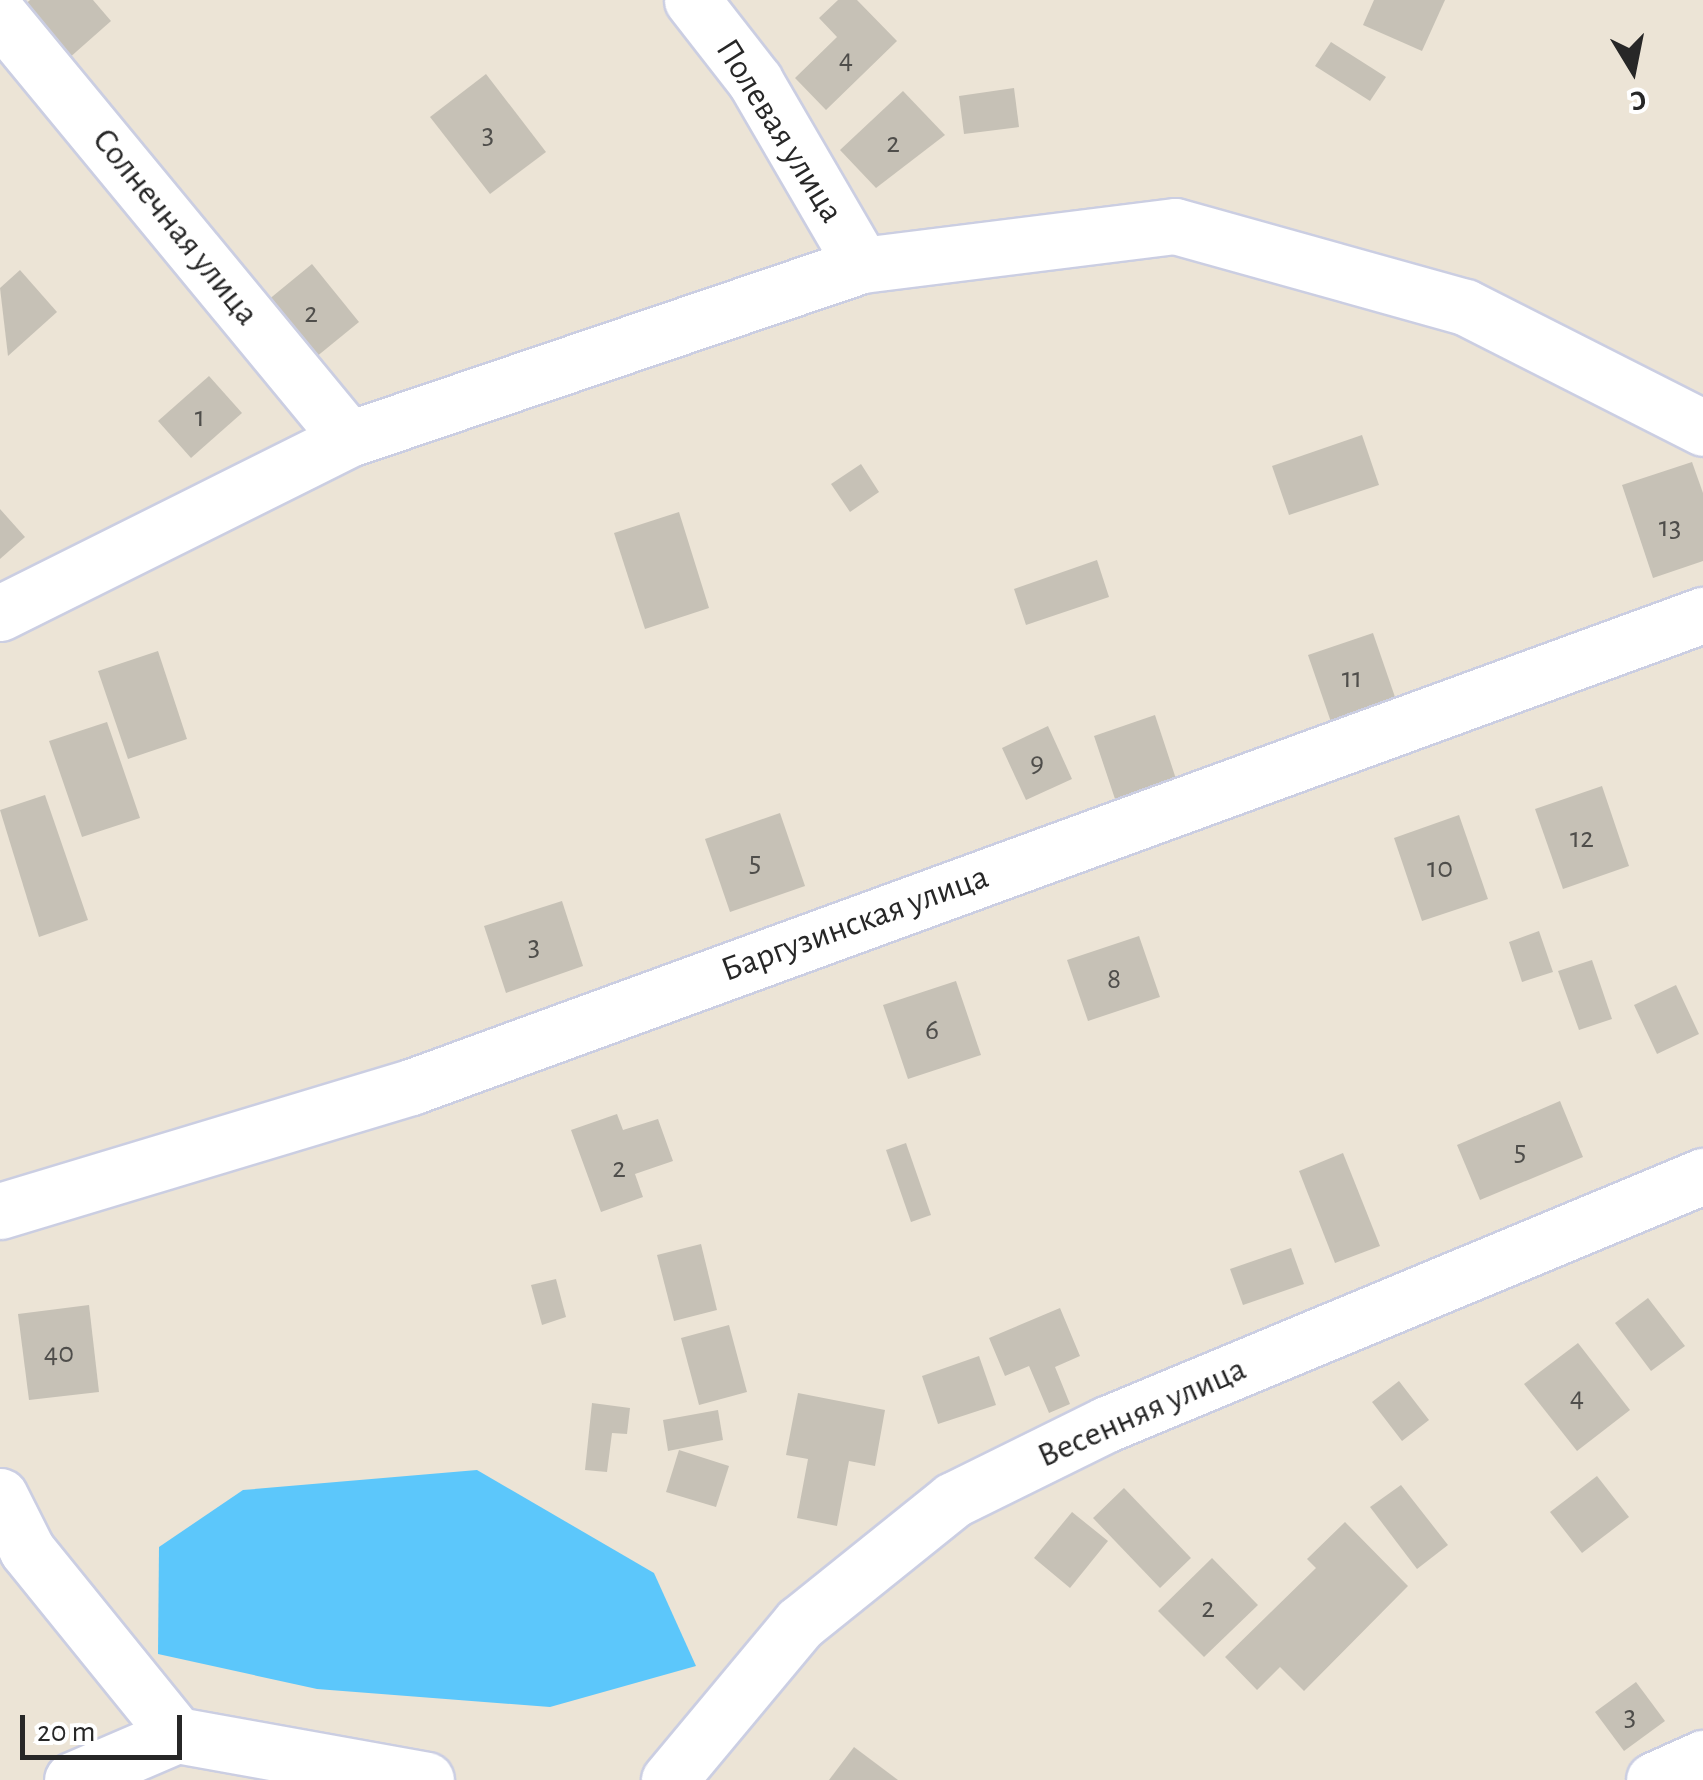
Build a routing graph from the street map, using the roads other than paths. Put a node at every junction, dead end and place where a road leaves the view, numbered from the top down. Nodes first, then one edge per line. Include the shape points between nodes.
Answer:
1 (692, 0) edge
2 (0, 16) edge
3 (862, 265) junction
4 (1703, 428) edge
5 (349, 439) junction
6 (0, 613) edge
7 (1703, 614) edge
8 (1703, 1176) edge
9 (0, 1211) edge
10 (0, 1496) edge
11 (178, 1758) edge
12 (1703, 1758) edge
13 (72, 1780) edge
14 (426, 1780) edge
15 (669, 1780) edge
16 (1654, 1780) edge

1 - 3 street, Полевая улица via 755,82
2 - 5 street, Солнечная улица
3 - 4 street via 1175,226 1465,308
3 - 5 street
5 - 6 street
7 - 9 street, Баргузинская улица via 410,1087
8 - 15 street, Весенняя улица via 1107,1424 953,1500 800,1623
10 - 11 street via 49,1579
11 - 13 street
11 - 14 street
12 - 16 street

